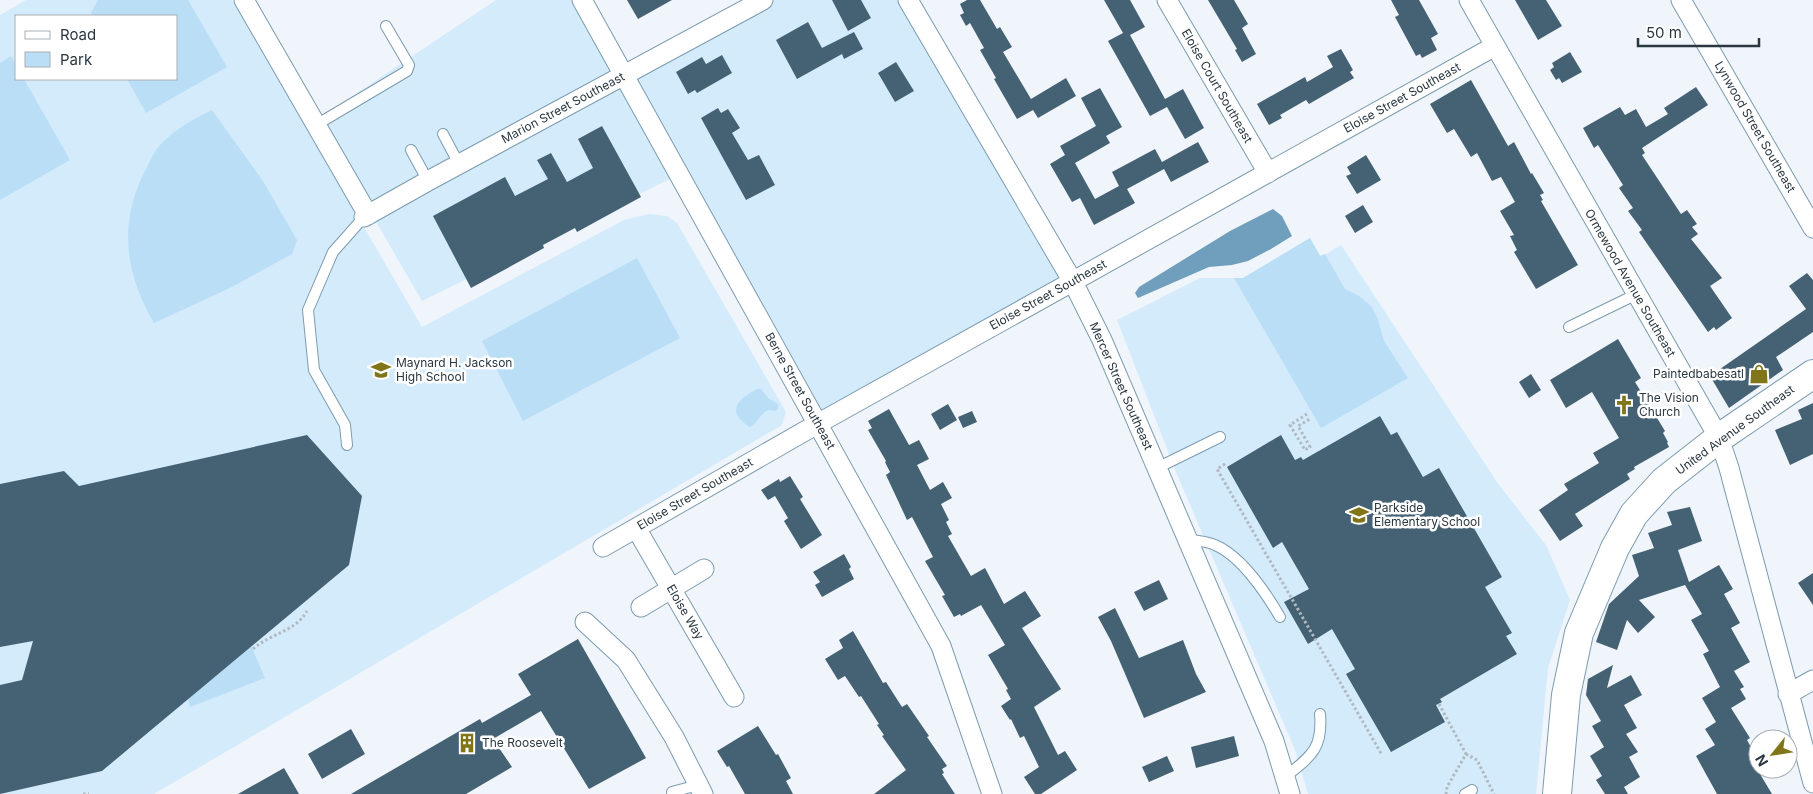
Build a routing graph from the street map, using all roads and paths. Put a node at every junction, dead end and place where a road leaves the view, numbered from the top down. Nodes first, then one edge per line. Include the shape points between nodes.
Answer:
1 (244, 0) edge
2 (582, 0) edge
3 (763, 0) edge
4 (908, 0) edge
5 (1167, 0) edge
6 (1469, 0) edge
7 (1681, 0) edge
8 (386, 26) dead end
9 (1495, 46) junction
10 (624, 76) junction
11 (316, 124) junction
12 (442, 134) dead end
13 (411, 150) dead end
14 (460, 164) junction
15 (1268, 173) junction
16 (428, 181) junction
17 (366, 216) junction
18 (1813, 228) edge
19 (1073, 282) junction
20 (1637, 294) junction
21 (1569, 327) dead end
22 (1813, 374) edge
23 (1307, 414) dead end
24 (1310, 419) dead end
25 (818, 423) junction
26 (1220, 437) dead end
27 (1719, 438) junction
28 (347, 445) dead end
29 (1225, 464) dead end
30 (1157, 468) junction
31 (636, 528) junction
32 (1187, 539) junction
33 (603, 547) dead end
34 (704, 568) dead end
35 (671, 589) junction
36 (641, 607) dead end
37 (307, 611) dead end
38 (1280, 618) dead end
39 (585, 622) dead end
40 (253, 648) dead end
41 (1813, 680) edge
42 (1788, 694) junction
43 (734, 697) dead end
44 (1439, 704) dead end
45 (1320, 714) dead end
46 (1466, 754) junction
47 (1382, 755) dead end
48 (1813, 783) edge
49 (1287, 785) edge
50 (701, 789) edge
51 (672, 792) dead end
52 (83, 794) edge
53 (89, 794) edge
54 (992, 794) edge
55 (1446, 794) edge
56 (1494, 794) edge
57 (1557, 794) edge

1 - 11 street
2 - 10 street, Berne Street Southeast
3 - 10 street, Marion Street Southeast
4 - 19 street, Mercer Street Southeast
5 - 15 street, Eloise Court Southeast
6 - 9 street, Ormewood Avenue Southeast
7 - 18 street, Lynwood Street Southeast
8 - 11 lane via 408,65 407,71
9 - 15 street, Eloise Street Southeast
9 - 20 street, Ormewood Avenue Southeast
10 - 14 street, Marion Street Southeast
10 - 25 street, Berne Street Southeast
11 - 17 street
12 - 14 lane
13 - 16 lane
14 - 16 street, Marion Street Southeast
15 - 19 street, Eloise Street Southeast
16 - 17 street, Marion Street Southeast
17 - 28 lane via 333,252 308,310 314,370 345,425
19 - 25 street, Eloise Street Southeast
19 - 30 street, Mercer Street Southeast via 1102,340
20 - 21 lane
20 - 27 street, Ormewood Avenue Southeast
22 - 27 street, United Avenue Southeast
23 - 24 path via 1290,425 1305,450 1310,447 1298,426
25 - 31 street, Eloise Street Southeast
25 - 54 street, Berne Street Southeast via 942,646
26 - 30 lane
27 - 42 street, Ormewood Avenue Southeast
27 - 57 street, United Avenue Southeast via 1664,481 1634,514 1614,548 1579,632 1566,695
29 - 47 path via 1217,469
30 - 32 street, Mercer Street Southeast
31 - 33 street, Eloise Street Southeast
31 - 35 street, Eloise Way
32 - 38 lane via 1214,544 1228,552 1269,597
32 - 49 street, Mercer Street Southeast via 1274,741
34 - 35 street
35 - 36 street
35 - 43 street, Eloise Way
37 - 40 path via 302,620 290,629
39 - 50 street via 626,660 674,737
41 - 42 street
42 - 48 street, Ormewood Avenue Southeast
44 - 46 path
45 - 49 lane via 1321,729 1315,749
46 - 55 path
46 - 56 path via 1477,760
50 - 51 lane
52 - 53 path

